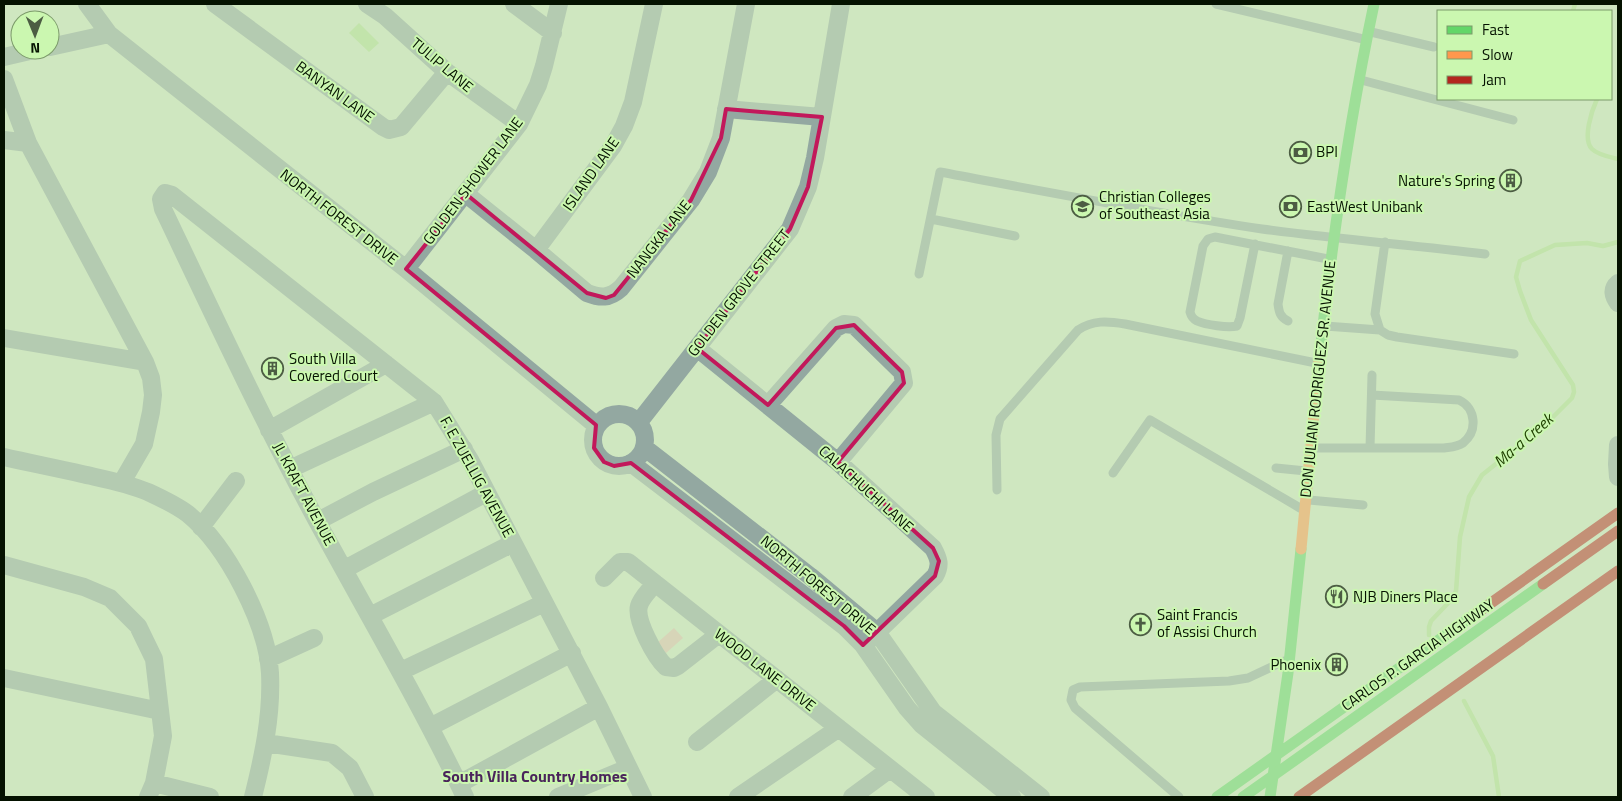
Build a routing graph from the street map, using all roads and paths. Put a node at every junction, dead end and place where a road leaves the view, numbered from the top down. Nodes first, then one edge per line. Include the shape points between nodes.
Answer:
1 (87, 4) edge
2 (215, 4) edge
3 (366, 4) edge
4 (514, 4) edge
5 (560, 4) edge
6 (654, 4) edge
7 (746, 4) edge
8 (841, 4) edge
9 (1216, 4) edge
10 (1374, 4) edge
11 (553, 33) junction
12 (109, 34) junction
13 (1367, 35) junction
14 (60, 45) edge
15 (1434, 47) dead end
16 (447, 72) junction
17 (4, 79) edge
18 (1358, 79) junction
19 (1437, 100) edge
20 (1437, 100) edge
21 (726, 109) junction
22 (822, 117) junction
23 (1513, 120) dead end
24 (519, 124) junction
25 (4, 140) edge
26 (28, 143) junction
27 (466, 194) junction
28 (172, 195) joint
29 (931, 219) junction
30 (1015, 236) dead end
31 (1333, 238) junction
32 (1385, 242) junction
33 (1255, 244) junction
34 (536, 250) junction
35 (1288, 251) junction
36 (1485, 254) dead end
37 (1331, 259) junction
38 (406, 269) junction
39 (919, 274) dead end
40 (1618, 282) edge
41 (1618, 303) edge
42 (1288, 321) dead end
43 (1322, 326) junction
44 (1380, 330) junction
45 (4, 338) edge
46 (697, 348) junction
47 (1514, 354) dead end
48 (145, 362) junction
49 (386, 364) junction
50 (1319, 364) junction
51 (1372, 375) dead end
52 (1372, 395) junction
53 (434, 402) junction
54 (768, 405) junction
55 (639, 422) junction
56 (597, 426) junction
57 (269, 430) junction
58 (1618, 445) edge
59 (645, 448) junction
60 (1310, 448) junction
61 (1370, 448) junction
62 (464, 449) junction
63 (4, 458) edge
64 (838, 462) junction
65 (631, 464) junction
66 (1276, 468) dead end
67 (290, 469) junction
68 (1308, 472) junction
69 (1114, 473) dead end
70 (1618, 477) edge
71 (236, 481) dead end
72 (122, 482) junction
73 (997, 490) dead end
74 (486, 493) junction
75 (1363, 505) dead end
76 (1305, 506) junction
77 (1618, 512) edge
78 (318, 521) junction
79 (201, 527) junction
80 (1618, 531) edge
81 (1590, 532) junction
82 (513, 543) junction
83 (4, 565) edge
84 (1614, 565) edge
85 (345, 569) junction
86 (604, 578) dead end
87 (655, 583) junction
88 (1518, 584) junction
89 (544, 603) junction
90 (1540, 614) junction
91 (370, 616) junction
92 (877, 632) junction
93 (1450, 632) junction
94 (719, 634) junction
95 (314, 638) dead end
96 (863, 645) junction
97 (572, 653) junction
98 (268, 659) junction
99 (1289, 659) junction
100 (1472, 663) junction
101 (401, 671) junction
102 (1387, 676) junction
103 (4, 678) edge
104 (777, 679) junction
105 (600, 707) junction
106 (1410, 707) junction
107 (160, 711) junction
108 (1329, 718) junction
109 (430, 728) junction
110 (838, 728) junction
111 (697, 742) dead end
112 (266, 743) junction
113 (1351, 749) junction
114 (1276, 755) junction
115 (628, 768) junction
116 (890, 769) junction
117 (1018, 780) junction
118 (151, 790) edge
119 (462, 791) edge
120 (1009, 795) edge
121 (1275, 795) edge
122 (210, 797) edge
123 (253, 797) edge
124 (365, 797) edge
125 (558, 797) edge
126 (643, 797) edge
127 (738, 797) edge
128 (852, 797) edge
129 (926, 797) edge
130 (1041, 797) edge
131 (1179, 797) edge
132 (1217, 797) edge
133 (1243, 797) edge
134 (1299, 797) edge

1 - 12 street, NORTH FOREST DRIVE
2 - 16 street, BANYAN LANE via 389,130 401,127
3 - 16 street, TULIP LANE via 385,16
4 - 11 street
5 - 11 street, GOLDEN SHOWER LANE
6 - 34 street, ISLAND LANE via 633,102 624,126 613,146
7 - 21 street, NANGKA LANE
8 - 22 street, GOLDEN GROVE STREET
9 - 13 lane
10 - 13 main road, DON JULIAN RODRIGUEZ SR. AVENUE
11 - 24 street, GOLDEN SHOWER LANE via 538,85
12 - 14 street
12 - 38 street, NORTH FOREST DRIVE
13 - 15 lane
13 - 18 main road, DON JULIAN RODRIGUEZ SR. AVENUE
16 - 24 street, TULIP LANE
17 - 26 street
18 - 20 lane
18 - 31 main road, DON JULIAN RODRIGUEZ SR. AVENUE
19 - 23 lane
21 - 22 street
21 - 34 street, NANGKA LANE via 721,138 708,172 691,200 614,294 606,298 586,293
22 - 46 street, GOLDEN GROVE STREET via 808,187 790,229
24 - 27 street, GOLDEN SHOWER LANE
25 - 26 street
26 - 48 street
27 - 34 street, NANGKA LANE
27 - 38 street, GOLDEN SHOWER LANE
28 - 49 street, F. E ZUELLIG AVENUE
28 - 57 street, JL KRAFT AVENUE via 162,195 163,209
29 - 30 lane
29 - 31 lane via 940,172 1144,210
29 - 39 lane
31 - 32 lane
31 - 37 main road, DON JULIAN RODRIGUEZ SR. AVENUE
32 - 36 lane
32 - 44 lane via 1375,314
33 - 33 lane via 1215,237 1208,239 1203,246 1190,312 1192,318 1230,328 1237,326
33 - 35 lane
35 - 37 lane
35 - 42 lane via 1278,304 1282,318
37 - 43 main road, DON JULIAN RODRIGUEZ SR. AVENUE
38 - 56 street, NORTH FOREST DRIVE
40 - 41 street via 1613,291
43 - 44 lane
43 - 50 main road, DON JULIAN RODRIGUEZ SR. AVENUE
44 - 47 lane via 1397,337
45 - 48 street
46 - 54 street, CALACHUCHI LANE
46 - 55 street, GOLDEN GROVE STREET
48 - 72 street via 151,378 152,412 144,444
49 - 53 street, F. E ZUELLIG AVENUE
49 - 57 street
50 - 60 main road, DON JULIAN RODRIGUEZ SR. AVENUE
50 - 73 lane via 1124,324 1101,321 1086,325 1078,330 1000,419 996,435
51 - 52 lane
52 - 61 lane
52 - 61 lane via 1459,400 1470,407 1472,429 1464,442 1456,447
53 - 62 street, F. E ZUELLIG AVENUE
53 - 67 street
54 - 64 street, CALACHUCHI LANE
54 - 64 street via 836,328 844,324 854,325 902,372 904,383
55 - 56 street via 629,415 617,414 606,417
55 - 59 street via 646,437
56 - 65 street via 593,442 600,458 614,466
57 - 67 street, JL KRAFT AVENUE
58 - 70 street
59 - 65 street
59 - 92 street, NORTH FOREST DRIVE
60 - 61 lane
60 - 68 main road, DON JULIAN RODRIGUEZ SR. AVENUE
62 - 74 street, F. E ZUELLIG AVENUE
62 - 78 street
63 - 72 street
64 - 92 street, CALACHUCHI LANE via 933,548 939,561 940,568 935,576
65 - 96 street, NORTH FOREST DRIVE via 844,626
66 - 68 lane
67 - 78 street, JL KRAFT AVENUE
68 - 76 main road, DON JULIAN RODRIGUEZ SR. AVENUE
69 - 76 lane via 1150,420
71 - 79 street
72 - 79 street via 168,502
74 - 82 street, F. E ZUELLIG AVENUE
74 - 85 street
75 - 76 lane
76 - 99 main road, DON JULIAN RODRIGUEZ SR. AVENUE
77 - 81 main road, CARLOS P. GARCIA HIGHWAY
78 - 85 street, JL KRAFT AVENUE
79 - 98 street via 231,566 249,602
80 - 133 main road, CARLOS P. GARCIA HIGHWAY, bridge
81 - 84 main road
81 - 88 main road, CARLOS P. GARCIA HIGHWAY
82 - 89 street, F. E ZUELLIG AVENUE
82 - 91 street
83 - 107 street via 84,587 110,598 138,626 154,659
84 - 90 main road
85 - 91 street, JL KRAFT AVENUE
86 - 87 street, WOOD LANE DRIVE via 616,564 624,562
87 - 94 street, WOOD LANE DRIVE
87 - 94 street via 640,602 639,618 666,667 678,666
88 - 90 main road
88 - 93 main road, CARLOS P. GARCIA HIGHWAY
89 - 97 street, F. E ZUELLIG AVENUE
89 - 101 street
90 - 100 main road
91 - 101 street, JL KRAFT AVENUE
92 - 96 street, CALACHUCHI LANE
92 - 117 street, NORTH FOREST DRIVE via 933,712
93 - 100 main road
93 - 102 main road, CARLOS P. GARCIA HIGHWAY
94 - 104 street, WOOD LANE DRIVE
95 - 98 street
96 - 120 street, NORTH FOREST DRIVE via 922,725
97 - 105 street, F. E ZUELLIG AVENUE
97 - 109 street
98 - 112 street via 270,686
99 - 114 main road, DON JULIAN RODRIGUEZ SR. AVENUE
99 - 131 lane via 1248,678 1229,681 1080,687 1073,690 1071,700 1076,708
100 - 106 main road
101 - 109 street, JL KRAFT AVENUE
102 - 106 main road
102 - 108 main road, CARLOS P. GARCIA HIGHWAY
103 - 107 street
104 - 110 street, WOOD LANE DRIVE
104 - 111 street
105 - 115 street, F. E ZUELLIG AVENUE
105 - 119 street
106 - 113 main road
107 - 118 street via 163,736
108 - 113 main road
108 - 114 main road, CARLOS P. GARCIA HIGHWAY
109 - 119 street, JL KRAFT AVENUE
110 - 116 street, WOOD LANE DRIVE
110 - 127 street
112 - 123 street
112 - 124 street via 332,753 350,768
113 - 134 main road
114 - 121 main road, DON JULIAN RODRIGUEZ SR. AVENUE
114 - 132 main road, CARLOS P. GARCIA HIGHWAY
115 - 125 street
115 - 126 street, F. E ZUELLIG AVENUE
116 - 128 street
116 - 129 street, WOOD LANE DRIVE
117 - 120 street
117 - 130 street, NORTH FOREST DRIVE
118 - 122 street

